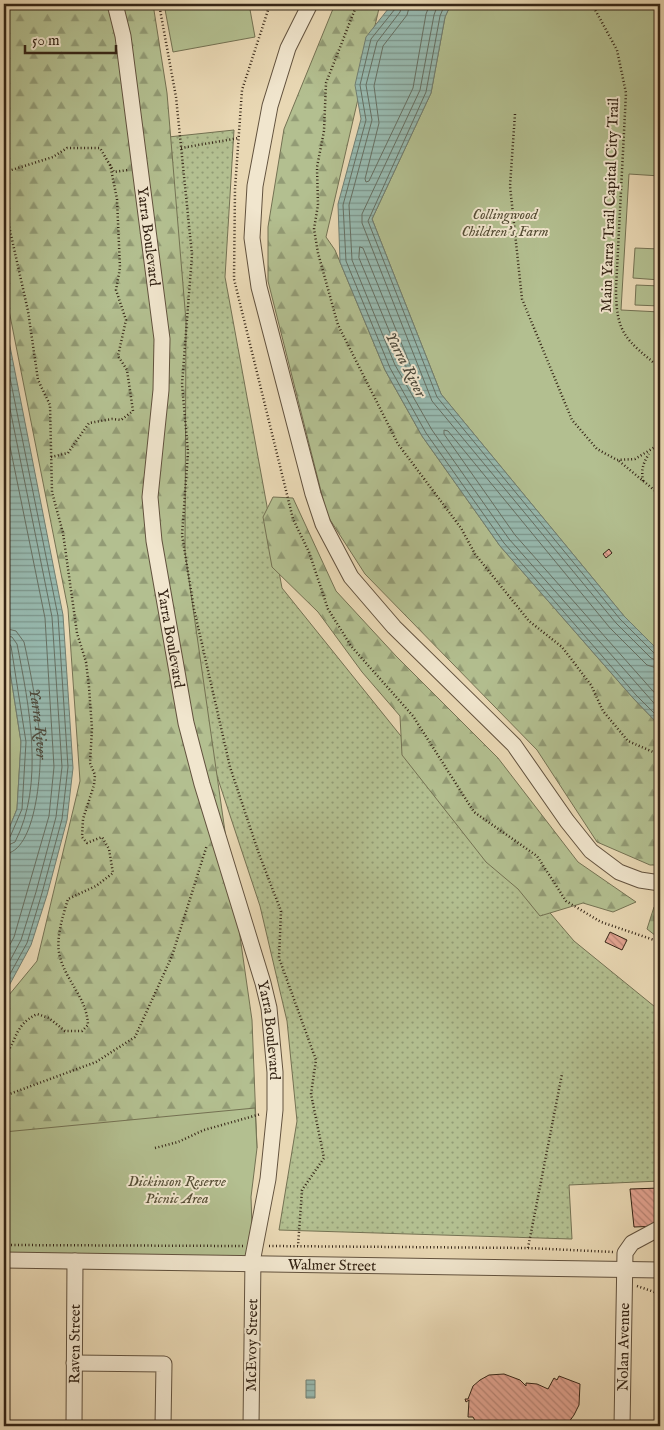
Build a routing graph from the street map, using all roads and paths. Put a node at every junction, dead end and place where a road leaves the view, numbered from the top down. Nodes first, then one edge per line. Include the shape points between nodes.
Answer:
1 (115, 4) edge
2 (159, 4) edge
3 (270, 4) edge
4 (310, 4) edge
5 (357, 4) edge
6 (592, 4) edge
7 (515, 114) dead end
8 (239, 138) junction
9 (4, 143) edge
10 (181, 148) junction
11 (110, 164) junction
12 (132, 170) dead end
13 (5, 172) edge
14 (660, 368) edge
15 (660, 444) edge
16 (650, 452) junction
17 (51, 457) junction
18 (618, 460) junction
19 (643, 481) junction
20 (659, 494) edge
21 (660, 755) edge
22 (208, 840) dead end
23 (660, 883) edge
24 (660, 942) edge
25 (4, 1054) edge
26 (562, 1074) dead end
27 (4, 1096) edge
28 (275, 1110) junction
29 (156, 1148) dead end
30 (660, 1228) edge
31 (619, 1237) dead end
32 (4, 1245) edge
33 (254, 1246) junction
34 (298, 1246) junction
35 (528, 1248) junction
36 (625, 1252) junction
37 (4, 1260) edge
38 (75, 1261) junction
39 (253, 1264) junction
40 (660, 1270) edge
41 (623, 1277) junction
42 (660, 1294) edge
43 (74, 1363) junction
44 (74, 1426) edge
45 (163, 1426) edge
46 (250, 1426) edge
47 (622, 1426) edge

1 - 28 street, Yarra Boulevard via 123,36 162,339 150,498 154,542 186,723 269,1008
2 - 10 path via 176,97
3 - 8 path via 242,90
4 - 23 street via 288,48 270,106 255,186 252,238 259,287 313,494 324,524 351,577 394,627 514,745 591,851 619,872
5 - 21 path via 326,83 324,131 317,167 318,205 314,229 338,325 398,444 461,528 475,554 529,620 562,647 591,685 603,712 628,741
6 - 14 path, Main Yarra Trail Capital City Trail via 617,50 626,93 616,289 618,320 630,341
7 - 18 path via 510,186 522,299 572,420 597,448
8 - 10 path
8 - 24 path via 234,279 293,519 309,552 328,609 351,646 413,716 474,812 537,856 566,901 601,922
9 - 13 path
10 - 34 path via 192,255 182,384 188,452 182,535 194,609 230,767 281,911 279,958 316,1060 312,1094 324,1158 302,1190
11 - 12 path via 114,172
11 - 13 path via 100,148 80,147 67,148 53,157
11 - 17 path via 117,199 120,268 116,290 126,320 118,356 127,370 133,411 121,420 90,422 68,453
13 - 17 path via 9,226 28,311 38,380 50,405
15 - 16 path
16 - 18 path via 636,459
16 - 19 path via 644,462
17 - 25 path via 52,492 63,533 77,633 89,686 90,763 95,775 83,819 82,837 88,843 102,837 109,849 113,873 96,886 68,899 62,920 60,957 81,997 88,1014 88,1025 82,1031 65,1031 38,1014 17,1030
18 - 19 path
19 - 20 path
22 - 27 path via 172,956 135,1037 96,1062
26 - 35 path
28 - 29 path via 204,1130
28 - 33 street, Yarra Boulevard via 268,1179
30 - 36 street via 638,1239
31 - 36 street
32 - 33 path
33 - 34 path
33 - 39 street, Yarra Boulevard
34 - 35 path
35 - 36 path
36 - 41 street, Nolan Avenue
37 - 38 street, Walmer Street
38 - 39 street, Walmer Street
38 - 43 street, Raven Street
39 - 41 street, Walmer Street
39 - 46 street, McEvoy Street
40 - 41 street, Walmer Street
41 - 42 path
41 - 47 street, Nolan Avenue
43 - 44 street, Raven Street
43 - 45 street via 164,1364

